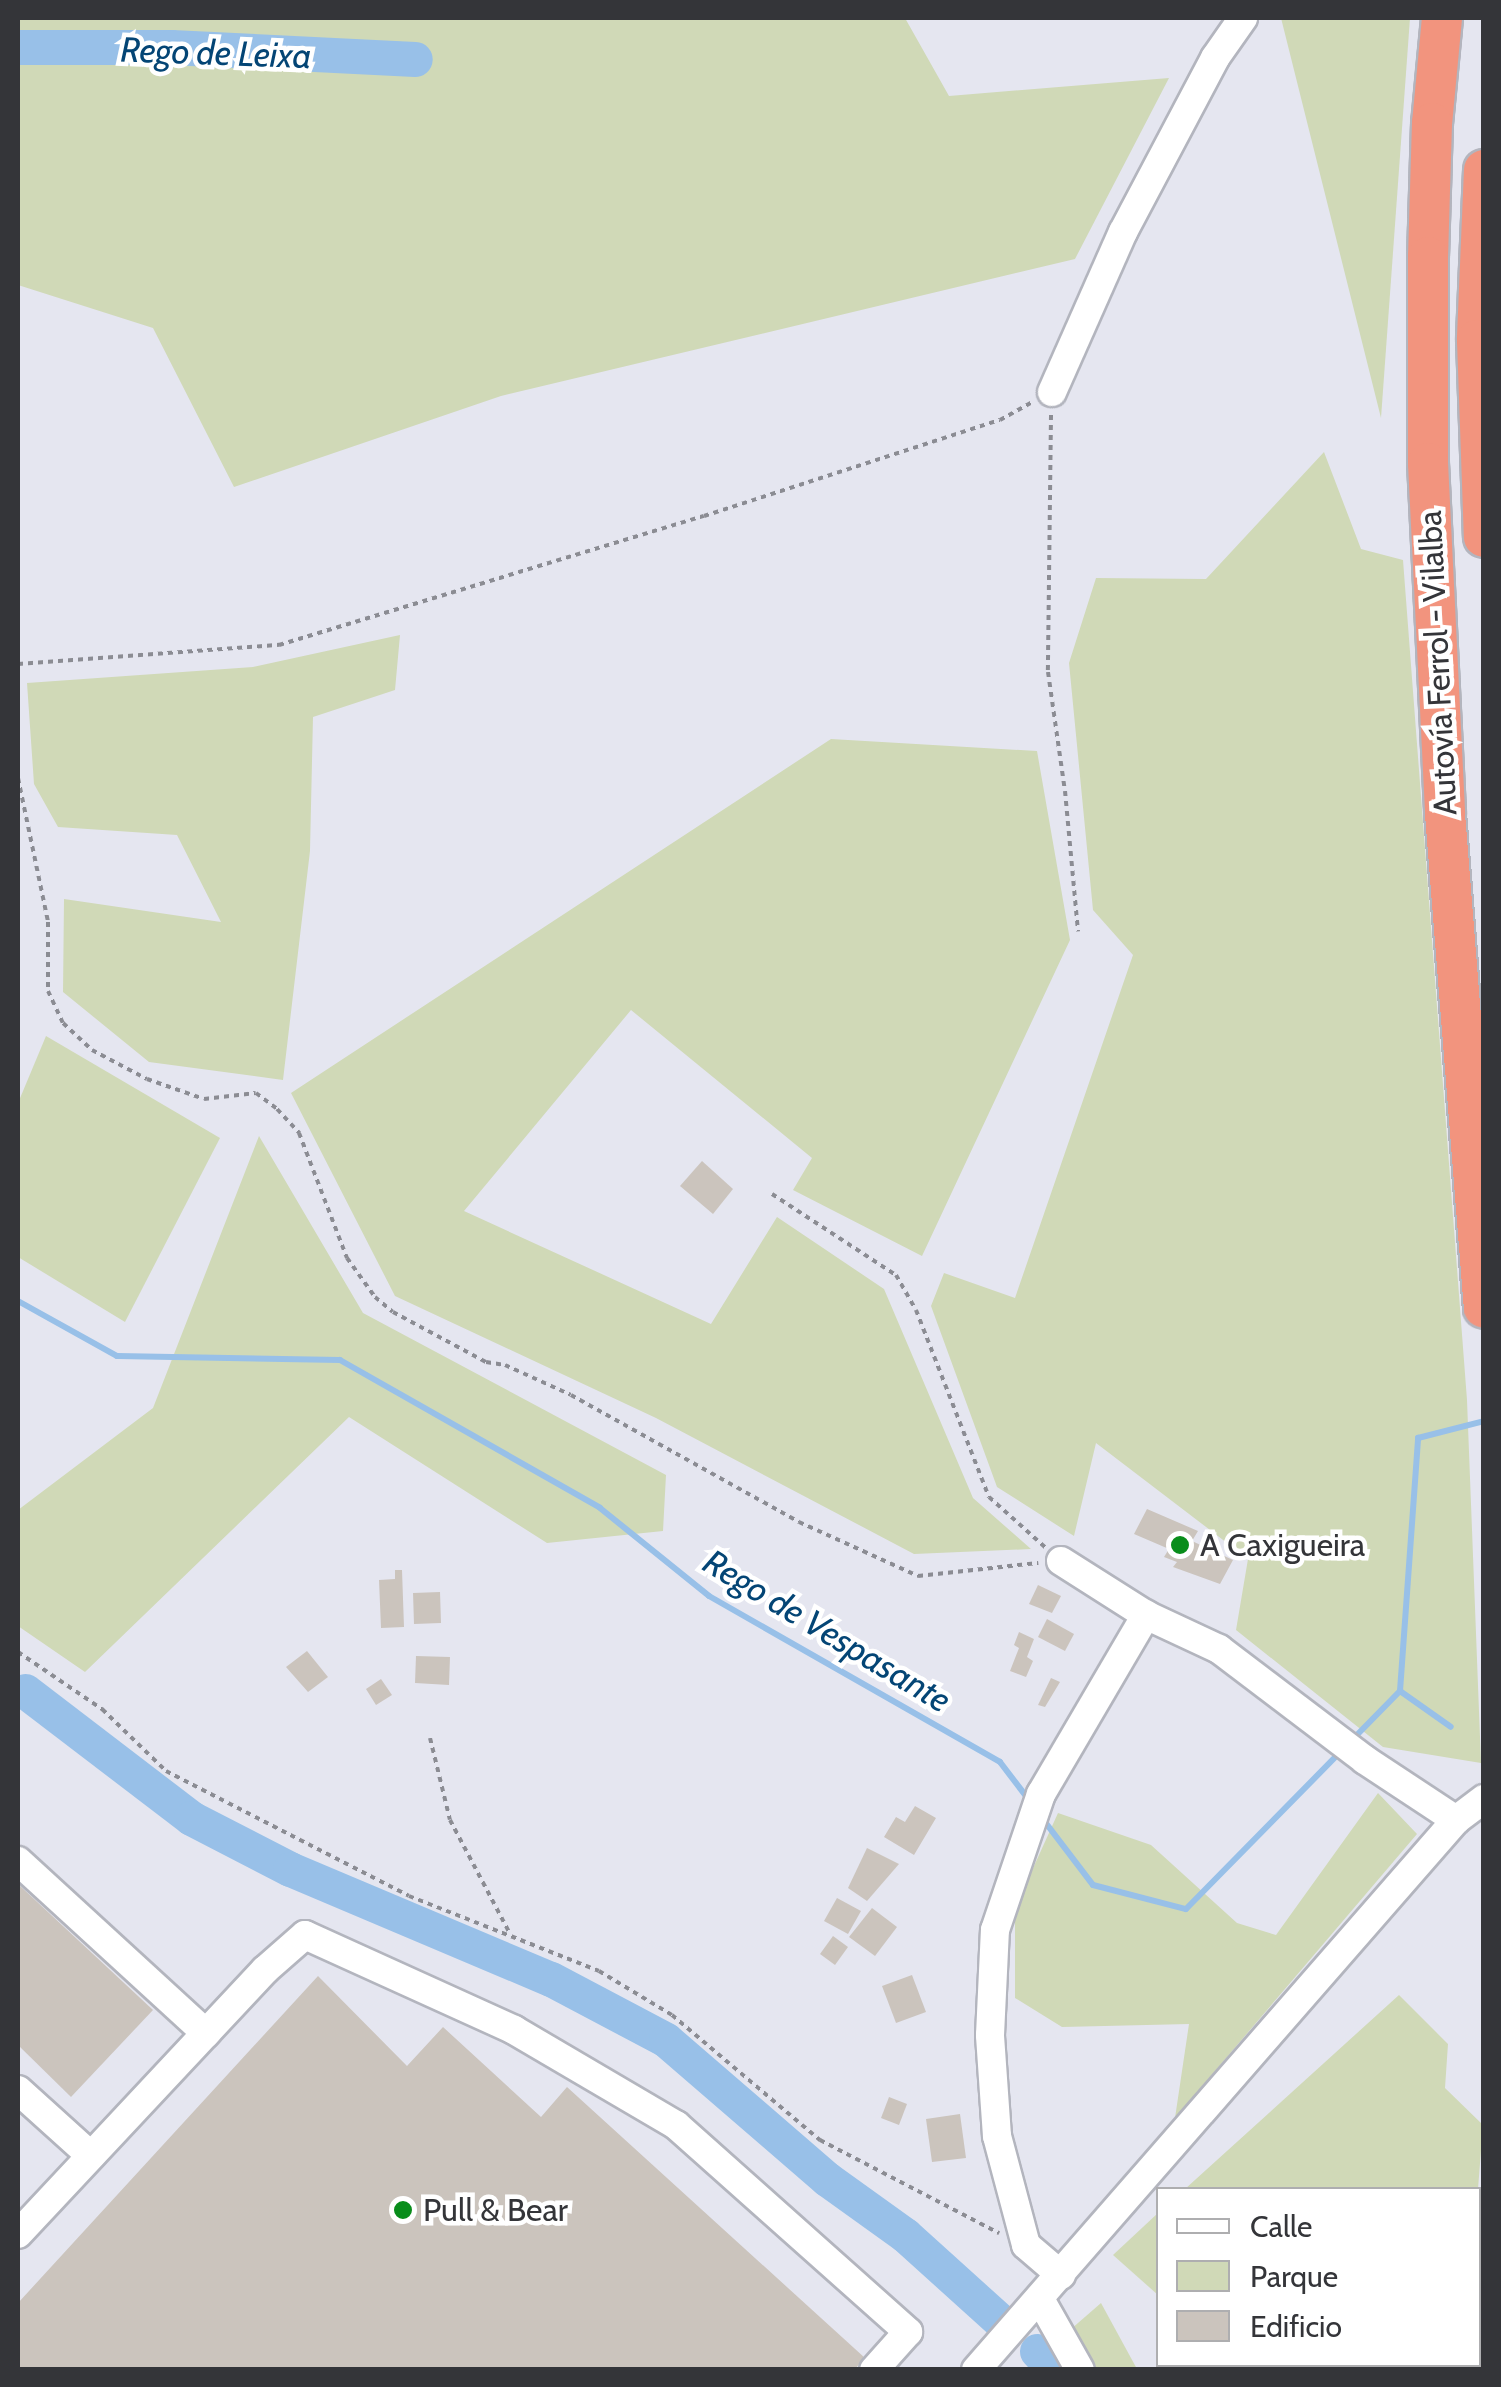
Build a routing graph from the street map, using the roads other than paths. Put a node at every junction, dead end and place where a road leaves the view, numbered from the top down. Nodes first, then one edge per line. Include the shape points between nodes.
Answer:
1 (1243, 18) edge
2 (1442, 18) edge
3 (1484, 170) edge
4 (1052, 392) road end
5 (1484, 537) edge
6 (1484, 1307) edge
7 (1061, 1560) road end
8 (1146, 1615) junction
9 (1484, 1799) edge
10 (1456, 1820) junction
11 (18, 1861) edge
12 (206, 2033) junction
13 (18, 2090) edge
14 (90, 2156) junction
15 (18, 2234) edge
16 (1061, 2275) junction
17 (1040, 2299) junction
18 (874, 2370) edge
19 (976, 2370) edge
20 (1080, 2370) edge

1 - 4 street via 1123,232
2 - 6 highway, Autovía Ferrol - Vilalba via 1432,123 1428,463 1445,814
3 - 5 highway, Autovía Ferrol - Vilalba via 1477,340
7 - 8 street
8 - 10 street via 1218,1649
8 - 16 street via 1041,1794 994,1930 990,2034 997,2136 1026,2245
9 - 10 street
10 - 16 street
11 - 12 street
12 - 14 street
12 - 18 street via 304,1935 514,2030 676,2125 908,2332
13 - 14 street
14 - 15 street
16 - 17 street
17 - 19 street
17 - 20 street

